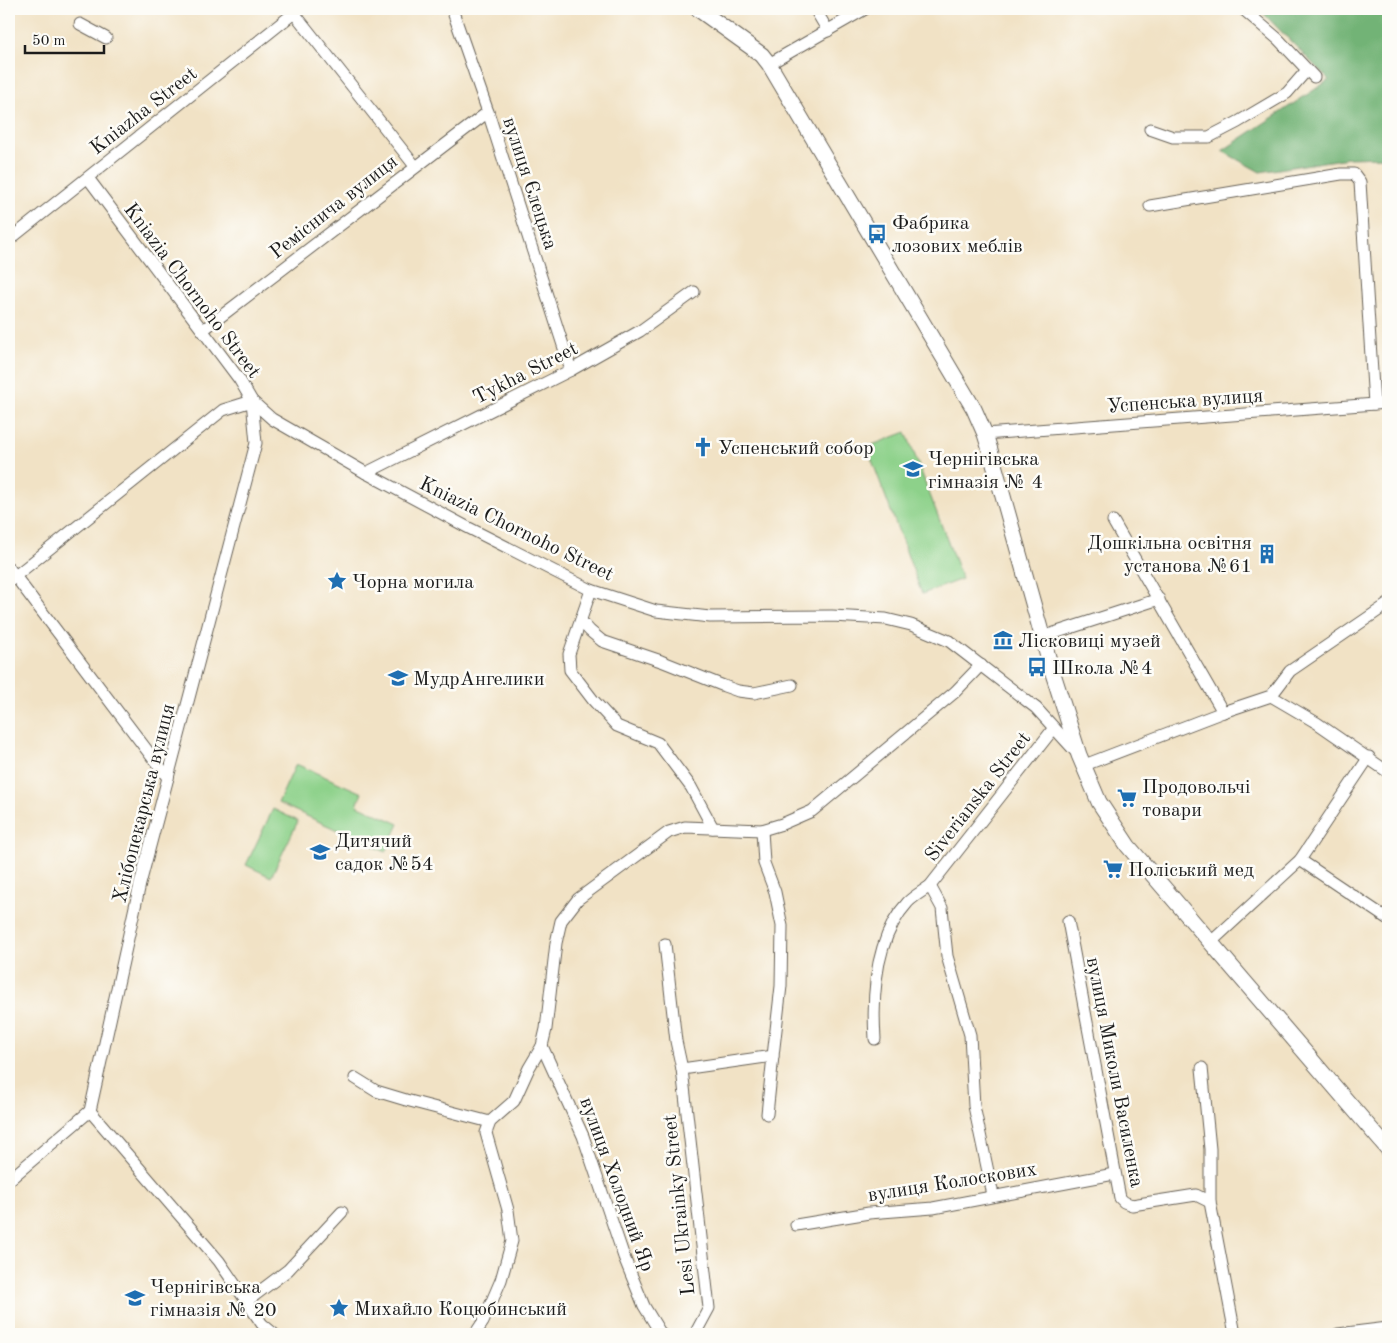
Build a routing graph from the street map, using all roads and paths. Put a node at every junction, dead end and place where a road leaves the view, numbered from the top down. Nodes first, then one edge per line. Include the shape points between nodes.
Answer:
1 (452, 9) edge
2 (698, 9) edge
3 (815, 9) edge
4 (865, 9) edge
5 (1243, 9) edge
6 (295, 10) edge
7 (80, 24) dead end
8 (828, 31) junction
9 (106, 38) dead end
10 (768, 64) junction
11 (488, 112) junction
12 (1150, 129) dead end
13 (415, 166) junction
14 (88, 178) junction
15 (1150, 206) dead end
16 (9, 240) edge
17 (694, 292) dead end
18 (203, 330) junction
19 (571, 370) junction
20 (252, 401) junction
21 (1388, 403) edge
22 (1374, 404) junction
23 (986, 434) junction
24 (366, 473) junction
25 (1113, 521) dead end
26 (11, 575) edge
27 (591, 590) junction
28 (1159, 599) junction
29 (1388, 604) edge
30 (581, 621) junction
31 (1042, 637) junction
32 (981, 665) junction
33 (792, 685) dead end
34 (1271, 696) junction
35 (1223, 712) junction
36 (1054, 728) junction
37 (1369, 757) junction
38 (1080, 760) junction
39 (1388, 772) edge
40 (168, 778) junction
41 (713, 828) junction
42 (762, 830) junction
43 (1300, 860) junction
44 (930, 886) junction
45 (1388, 919) edge
46 (1068, 921) dead end
47 (1210, 943) junction
48 (665, 944) dead end
49 (875, 1039) dead end
50 (542, 1046) junction
51 (773, 1056) junction
52 (1202, 1068) dead end
53 (682, 1069) junction
54 (355, 1078) dead end
55 (90, 1111) junction
56 (767, 1114) dead end
57 (490, 1122) junction
58 (1388, 1149) edge
59 (1114, 1174) junction
60 (9, 1180) edge
61 (993, 1195) junction
62 (1210, 1202) junction
63 (342, 1212) dead end
64 (796, 1225) dead end
65 (247, 1301) junction
66 (1388, 1328) edge
67 (274, 1334) edge
68 (475, 1334) edge
69 (661, 1334) edge
70 (695, 1334) edge
71 (1235, 1334) edge
72 (1338, 1334) edge

1 - 11 street, вулиця Єлецька
2 - 10 main road via 762,55
3 - 8 street
4 - 8 street
5 - 12 street via 1311,74 1287,92 1209,137 1173,137
6 - 13 street
6 - 14 street, Kniazha Street
7 - 9 street
8 - 10 street
10 - 23 main road
11 - 13 street, Реміснича вулиця
11 - 19 street, вулиця Єлецька
13 - 18 street, Реміснича вулиця
14 - 16 street, Kniazha Street
14 - 18 street, Kniazia Chornoho Street
15 - 22 street via 1354,174 1360,182
17 - 19 street, Tykha Street via 640,331
18 - 20 street, Kniazia Chornoho Street
19 - 24 street, Tykha Street
20 - 24 street, Kniazia Chornoho Street via 272,419
20 - 26 street via 223,410
20 - 40 street, Хлібопекарська вулиця via 256,443
21 - 22 street, Успенська вулиця
22 - 23 street, Успенська вулиця
23 - 31 main road
24 - 27 street, Kniazia Chornoho Street
25 - 28 street
26 - 40 street
27 - 30 street
27 - 32 street, Kniazia Chornoho Street via 656,611 710,617 886,619 911,624 950,640
28 - 31 street
28 - 35 street
29 - 34 street via 1290,671
30 - 33 street via 602,641 738,691 754,692
30 - 41 street via 569,654 570,670 618,726 658,743 691,787
31 - 38 main road
32 - 36 street, Kniazia Chornoho Street via 1036,708
32 - 42 street via 955,692 812,812
34 - 35 street
34 - 37 street
35 - 38 street
36 - 38 street, Kniazia Chornoho Street
36 - 44 street, Siverianska Street
37 - 39 street
37 - 43 street
38 - 47 main road via 1099,802 1128,846
40 - 55 street, Хлібопекарська вулиця via 140,884
41 - 42 street
41 - 50 street via 685,827 668,832 578,899 562,921 556,943
42 - 51 street via 764,863 775,892 782,926 781,986
43 - 45 street
43 - 47 street
44 - 49 street, Siverianska Street via 909,901 895,920 884,945 876,979
44 - 61 street, Siverianska Street via 942,908 946,956 970,1035 974,1106
46 - 59 street, вулиця Миколи Василенка
47 - 58 main road
48 - 53 street, Lesi Ukrainky Street
50 - 57 street via 514,1101
50 - 69 street, вулиця Холодний Яр via 584,1136 624,1257 644,1306
51 - 53 street
51 - 56 street
52 - 62 street via 1210,1148
53 - 70 street, Lesi Ukrainky Street via 709,1308
54 - 57 street via 376,1090 406,1100
55 - 60 street
55 - 65 street via 219,1261
57 - 68 street via 486,1133 508,1210 512,1241 501,1280
59 - 61 street, вулиця Колоскових
59 - 62 street, вулиця Миколи Василенка via 1120,1198 1132,1205 1196,1195
61 - 64 street, вулиця Колоскових via 933,1208 869,1213
62 - 71 street
63 - 65 street via 288,1270
65 - 67 street via 262,1324
66 - 72 street

